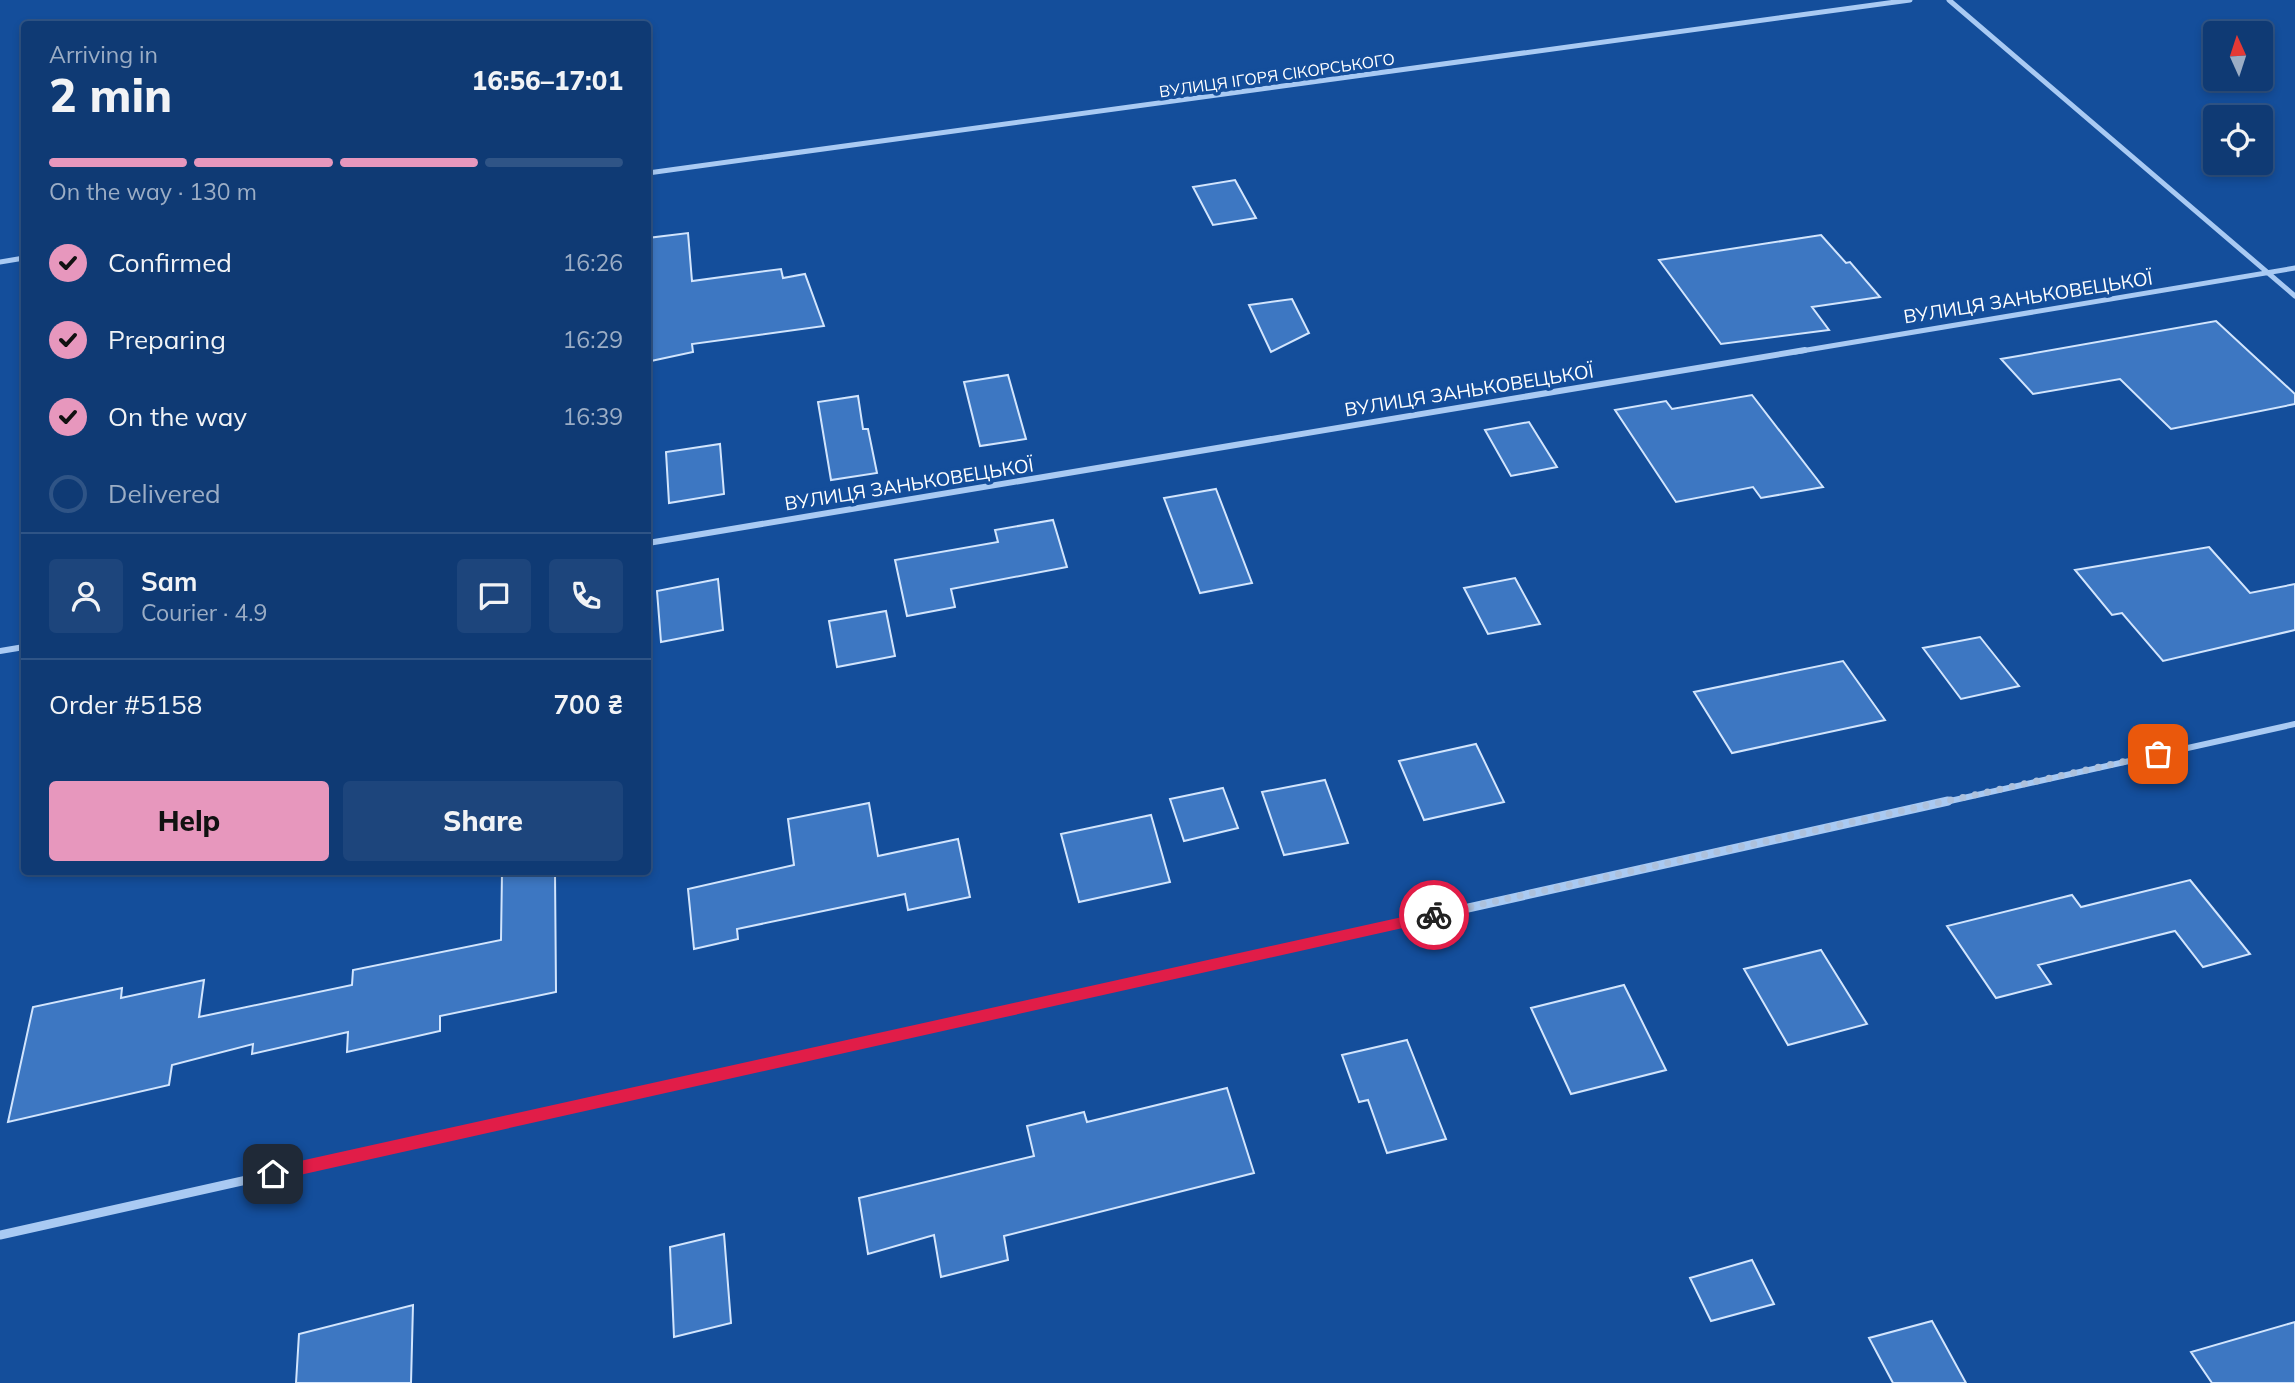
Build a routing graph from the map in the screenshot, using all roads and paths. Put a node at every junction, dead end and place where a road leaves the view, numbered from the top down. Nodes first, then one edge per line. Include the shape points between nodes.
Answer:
1 (1910, 0) edge
2 (1949, 0) edge
3 (651, 173) edge
4 (21, 258) edge
5 (0, 262) edge
6 (2295, 268) edge
7 (2269, 273) junction
8 (2295, 296) edge
9 (651, 543) edge
10 (21, 648) edge
11 (0, 651) edge
12 (2295, 724) edge
13 (0, 1235) edge

1 - 3 street, ВУЛИЦЯ ІГОРЯ СІКОРСЬКОГО
2 - 7 street
4 - 5 street
6 - 7 street, ВУЛИЦЯ ЗАНЬКОВЕЦЬКОЇ
7 - 8 street
7 - 9 street, ВУЛИЦЯ ЗАНЬКОВЕЦЬКОЇ
10 - 11 street
12 - 13 street

